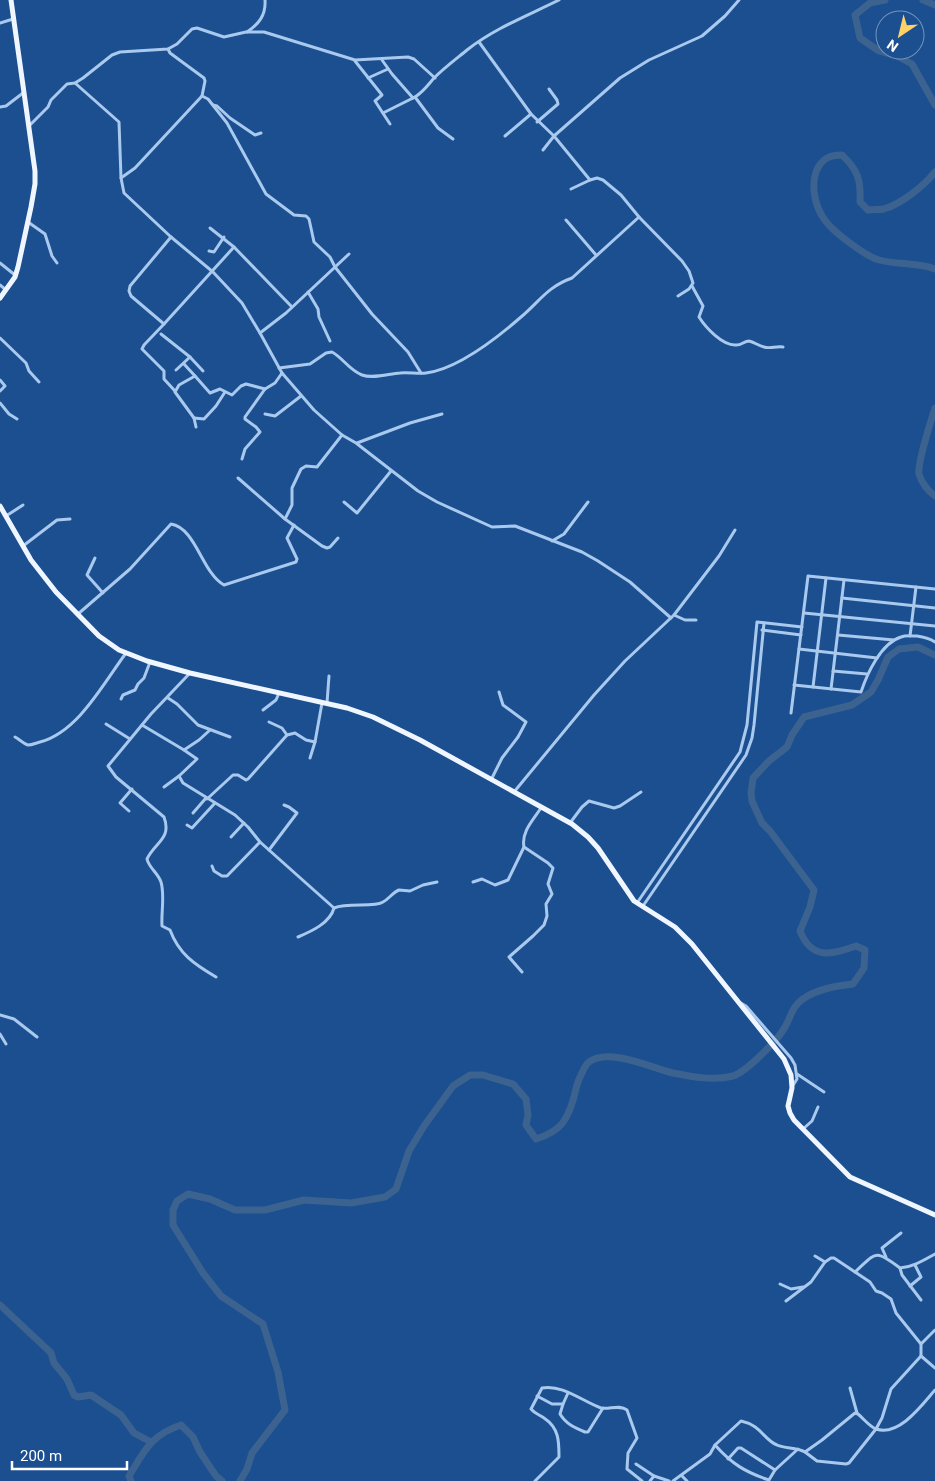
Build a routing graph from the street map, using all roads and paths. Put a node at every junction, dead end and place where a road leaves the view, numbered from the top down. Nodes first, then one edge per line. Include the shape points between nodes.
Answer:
1 (11, 0) edge
2 (265, 0) edge
3 (559, 0) edge
4 (739, 0) edge
5 (13, 19) junction
6 (0, 23) edge
7 (246, 32) junction
8 (479, 42) junction
9 (168, 49) junction
10 (381, 59) junction
11 (355, 60) junction
12 (388, 69) junction
13 (368, 78) junction
14 (435, 78) junction
15 (75, 83) junction
16 (549, 89) dead end
17 (24, 92) junction
18 (202, 96) junction
19 (414, 98) junction
20 (213, 105) junction
21 (0, 108) edge
22 (384, 112) junction
23 (530, 114) junction
24 (537, 122) junction
25 (390, 124) dead end
26 (29, 126) junction
27 (261, 133) dead end
28 (505, 136) dead end
29 (554, 136) junction
30 (453, 139) dead end
31 (544, 150) dead end
32 (121, 178) junction
33 (590, 180) junction
34 (570, 189) dead end
35 (639, 217) junction
36 (566, 220) dead end
37 (28, 222) junction
38 (210, 228) dead end
39 (171, 237) junction
40 (224, 237) junction
41 (234, 247) junction
42 (209, 251) dead end
43 (349, 254) dead end
44 (596, 255) junction
45 (0, 263) edge
46 (57, 263) dead end
47 (334, 267) junction
48 (213, 272) junction
49 (16, 275) junction
50 (0, 285) edge
51 (692, 286) junction
52 (6, 291) junction
53 (308, 292) junction
54 (678, 296) dead end
55 (0, 298) edge
56 (292, 307) junction
57 (164, 324) junction
58 (260, 333) junction
59 (161, 334) dead end
60 (0, 338) edge
61 (330, 341) dead end
62 (783, 347) dead end
63 (190, 357) junction
64 (184, 364) junction
65 (280, 368) junction
66 (176, 370) dead end
67 (203, 371) dead end
68 (282, 373) junction
69 (421, 373) junction
70 (195, 376) junction
71 (0, 380) edge
72 (39, 382) dead end
73 (265, 389) junction
74 (0, 391) edge
75 (175, 391) junction
76 (225, 392) junction
77 (301, 396) junction
78 (0, 403) edge
79 (265, 414) dead end
80 (442, 414) dead end
81 (194, 418) junction
82 (17, 420) dead end
83 (196, 426) dead end
84 (342, 435) junction
85 (356, 443) junction
86 (242, 459) dead end
87 (392, 471) junction
88 (238, 478) dead end
89 (344, 502) dead end
90 (588, 502) dead end
91 (23, 505) dead end
92 (0, 506) edge
93 (6, 516) junction
94 (70, 519) dead end
95 (285, 519) junction
96 (294, 525) junction
97 (735, 530) dead end
98 (338, 538) dead end
99 (551, 541) junction
100 (22, 546) junction
101 (94, 558) dead end
102 (826, 578) junction
103 (844, 580) junction
104 (916, 587) junction
105 (935, 589) edge
106 (103, 593) junction
107 (842, 598) junction
108 (914, 606) junction
109 (935, 608) edge
110 (804, 613) junction
111 (78, 614) junction
112 (822, 615) junction
113 (674, 616) junction
114 (840, 616) junction
115 (670, 618) junction
116 (696, 620) dead end
117 (764, 623) junction
118 (911, 624) junction
119 (935, 626) edge
120 (802, 627) junction
121 (757, 630) junction
122 (763, 630) junction
123 (801, 635) junction
124 (838, 635) junction
125 (910, 636) junction
126 (894, 640) junction
127 (935, 642) edge
128 (799, 649) junction
129 (817, 651) junction
130 (835, 653) junction
131 (126, 654) junction
132 (878, 658) junction
133 (151, 662) junction
134 (833, 671) junction
135 (190, 673) junction
136 (867, 674) junction
137 (330, 676) dead end
138 (794, 686) junction
139 (813, 687) junction
140 (831, 689) junction
141 (499, 692) dead end
142 (279, 693) junction
143 (168, 698) junction
144 (121, 700) dead end
145 (324, 703) junction
146 (263, 710) dead end
147 (791, 713) dead end
148 (269, 722) dead end
149 (106, 724) dead end
150 (142, 725) junction
151 (210, 730) junction
152 (287, 734) junction
153 (16, 737) dead end
154 (230, 737) dead end
155 (130, 739) junction
156 (315, 742) junction
157 (184, 750) junction
158 (310, 758) dead end
159 (179, 776) junction
160 (491, 780) junction
161 (164, 787) dead end
162 (132, 789) junction
163 (514, 792) junction
164 (641, 792) dead end
165 (207, 799) junction
166 (215, 803) junction
167 (284, 805) dead end
168 (541, 808) junction
169 (129, 810) dead end
170 (193, 813) dead end
171 (244, 823) junction
172 (569, 823) junction
173 (187, 825) dead end
174 (231, 837) dead end
175 (260, 842) junction
176 (524, 847) junction
177 (269, 850) junction
178 (212, 866) dead end
179 (437, 882) dead end
180 (473, 882) dead end
181 (637, 903) junction
182 (642, 907) junction
183 (334, 908) junction
184 (298, 937) dead end
185 (522, 972) dead end
186 (216, 977) dead end
187 (0, 1015) edge
188 (0, 1034) edge
189 (37, 1037) dead end
190 (771, 1041) junction
191 (6, 1044) dead end
192 (797, 1074) junction
193 (792, 1088) junction
194 (824, 1092) dead end
195 (818, 1107) dead end
196 (803, 1130) junction
197 (935, 1215) edge
198 (901, 1233) dead end
199 (935, 1254) edge
200 (815, 1256) dead end
201 (886, 1258) junction
202 (825, 1262) junction
203 (914, 1265) junction
204 (900, 1268) junction
205 (855, 1272) junction
206 (780, 1284) dead end
207 (806, 1286) junction
208 (910, 1286) junction
209 (921, 1300) dead end
210 (786, 1301) dead end
211 (935, 1330) edge
212 (921, 1344) junction
213 (921, 1356) junction
214 (935, 1368) edge
215 (850, 1388) dead end
216 (935, 1390) edge
217 (568, 1393) junction
218 (537, 1396) junction
219 (563, 1404) junction
220 (603, 1408) junction
221 (857, 1413) junction
222 (876, 1429) junction
223 (715, 1445) junction
224 (799, 1449) junction
225 (805, 1452) junction
226 (728, 1459) junction
227 (636, 1464) dead end
228 (775, 1470) junction
229 (654, 1476) junction
230 (682, 1476) junction
231 (536, 1481) edge
232 (642, 1481) edge
233 (650, 1481) edge
234 (669, 1481) edge
235 (673, 1481) edge
236 (687, 1481) edge

1 - 5 main road
2 - 7 street via 259,22
3 - 8 street via 502,27
4 - 29 street via 702,36 649,60 620,78
5 - 6 street
5 - 17 main road
7 - 9 street via 224,37 197,28
7 - 11 street via 264,32
8 - 14 street
8 - 23 street
9 - 15 street via 116,53
9 - 18 street via 204,78
10 - 11 street
10 - 12 street
10 - 14 street via 411,58
11 - 13 street
12 - 13 street
12 - 19 street
13 - 22 street via 382,95 375,101
14 - 19 street
15 - 26 street via 69,83
15 - 32 street via 119,122
16 - 24 street via 558,104
17 - 21 street
17 - 26 main road
18 - 20 street
18 - 32 street
19 - 22 street
19 - 30 street via 438,128
20 - 27 street via 255,135
20 - 47 street via 232,131 263,190 294,214 308,218 313,240 330,257
22 - 25 street
23 - 24 street
23 - 28 street
24 - 29 street
26 - 37 main road via 35,184
29 - 31 street
29 - 33 street
32 - 39 street via 124,193
33 - 34 street
33 - 35 street via 597,178 606,182
35 - 44 street
35 - 51 street via 682,261 694,280
36 - 44 street
37 - 46 street via 45,234
37 - 49 main road
38 - 40 street
39 - 48 street
39 - 57 street via 129,288 131,296
40 - 41 street
40 - 42 street via 214,252
41 - 48 street
41 - 56 street
43 - 47 street
44 - 69 street via 572,278 558,283 474,353 443,368
45 - 49 street
47 - 53 street
47 - 69 street via 385,330 408,352
48 - 57 street
48 - 58 street via 242,303
49 - 52 main road
50 - 52 street
51 - 54 street
51 - 62 street via 702,306 699,317 722,339 733,346 752,341 764,347
52 - 55 main road
53 - 56 street
53 - 61 street
56 - 58 street
57 - 75 street via 142,349 164,371 164,379
58 - 65 street
59 - 63 street
60 - 72 street via 26,362
63 - 64 street
63 - 67 street
64 - 66 street
64 - 70 street
65 - 68 street
65 - 69 street via 311,364 332,352 363,375
68 - 73 street
68 - 77 street
70 - 75 street via 180,384
70 - 76 street via 210,393 219,389
71 - 74 street via 5,386
73 - 76 street via 246,384 232,395
73 - 86 street via 245,417 260,431
75 - 81 street
76 - 81 street via 204,419
77 - 79 street via 275,416
77 - 84 street
78 - 82 street
80 - 85 street
81 - 83 street
84 - 85 street
84 - 95 street via 317,467 306,466 301,470 292,488 292,507
85 - 87 street
87 - 89 street via 357,513
87 - 99 street via 418,491 481,523 492,527 515,526
88 - 95 street
90 - 99 street via 564,534
91 - 93 street
92 - 93 main road
93 - 100 main road
94 - 100 street via 57,520
95 - 96 street
96 - 98 street via 327,548
96 - 106 street via 287,538 297,561 224,585 213,576 185,532 171,524
97 - 113 street
99 - 115 street via 598,561 630,582
100 - 111 main road via 37,569
101 - 106 street via 87,575
102 - 103 street
102 - 110 street via 808,576
102 - 112 street
103 - 104 street
103 - 107 street
104 - 105 street
104 - 108 street
106 - 111 street
107 - 108 street
107 - 114 street
108 - 109 street
108 - 118 street
110 - 112 street
110 - 120 street
111 - 131 main road via 105,641
112 - 114 street
112 - 129 street
113 - 115 street
113 - 116 street
114 - 118 street
114 - 124 street
115 - 163 street via 594,695
117 - 120 street
117 - 121 street via 757,622
117 - 122 street
118 - 119 street
118 - 125 street
120 - 123 street
121 - 122 street
121 - 181 street via 747,724 740,752
122 - 123 street
122 - 182 street via 754,725 746,754
123 - 128 street
124 - 126 street
124 - 130 street
125 - 126 street
125 - 127 street
126 - 132 street
128 - 129 street
128 - 138 street
129 - 130 street
129 - 139 street
130 - 132 street
130 - 134 street
131 - 133 main road
131 - 153 street via 75,722 63,732 30,745
132 - 136 street
133 - 135 main road
133 - 144 street via 135,690
134 - 136 street
134 - 140 street
135 - 142 main road
135 - 143 street
136 - 140 street via 861,692
137 - 145 street
138 - 139 street
138 - 147 street
139 - 140 street
141 - 160 street via 503,705 526,722
142 - 145 main road
142 - 146 street via 276,700
143 - 150 street
143 - 151 street via 195,724
145 - 156 street
145 - 160 main road via 373,717
148 - 152 street
149 - 155 street
150 - 155 street
150 - 157 street
151 - 154 street
151 - 157 street
152 - 156 street via 295,733
152 - 165 street via 248,779 233,775
155 - 162 street via 108,766
156 - 158 street
157 - 159 street via 197,759
159 - 161 street
159 - 165 street via 183,783
160 - 163 main road
162 - 169 street via 120,803
162 - 186 street via 164,817 167,824 165,837 147,859 162,886 162,926 170,930 176,946 189,959
163 - 168 main road
164 - 172 street via 617,807 608,808 589,802
165 - 166 street
165 - 170 street
166 - 171 street
166 - 173 street via 192,828
167 - 177 street via 297,813
168 - 172 main road
168 - 176 street via 524,833
171 - 174 street
171 - 175 street
172 - 181 main road via 598,848
175 - 177 street
175 - 178 street via 227,876 220,875
176 - 180 street via 511,878 494,885 482,879
176 - 185 street via 554,870 548,884 552,893 546,905 546,920 510,957
177 - 183 street
179 - 183 street via 410,891 399,890 381,903
181 - 182 main road
182 - 190 main road via 680,932
183 - 184 street via 319,926
187 - 189 street via 14,1019
188 - 191 street
190 - 192 street via 791,1058
190 - 193 main road via 791,1072
192 - 193 street
192 - 194 street
193 - 196 main road via 789,1110
195 - 196 street
196 - 197 main road via 850,1177
198 - 201 street via 882,1248
199 - 203 street
200 - 202 street
201 - 204 street
201 - 205 street via 878,1254 871,1256
202 - 205 street via 832,1258
202 - 207 street
203 - 204 street
203 - 208 street via 921,1277
204 - 208 street
205 - 212 street via 870,1282 876,1291 891,1299 896,1313
206 - 207 street via 791,1289
207 - 210 street
208 - 209 street
211 - 212 street
212 - 213 street
213 - 214 street
213 - 222 street via 891,1388
215 - 221 street
216 - 222 street via 900,1426 889,1431
217 - 218 street via 544,1387
217 - 219 street
217 - 220 street
218 - 219 street via 552,1404
218 - 231 street via 531,1410 548,1420 558,1433 560,1445 559,1457
219 - 220 street via 560,1414 563,1419 585,1432
220 - 232 street via 622,1407 628,1412 636,1439 628,1453 627,1468
221 - 222 street
221 - 225 street
222 - 225 street via 846,1464 817,1461
223 - 224 street via 741,1421 758,1428 776,1445
223 - 226 street
223 - 230 street via 710,1454
224 - 225 street
224 - 228 street
226 - 228 street via 747,1472 769,1480
226 - 228 street via 741,1448
227 - 229 street
229 - 233 street
229 - 234 street
230 - 235 street
230 - 236 street

